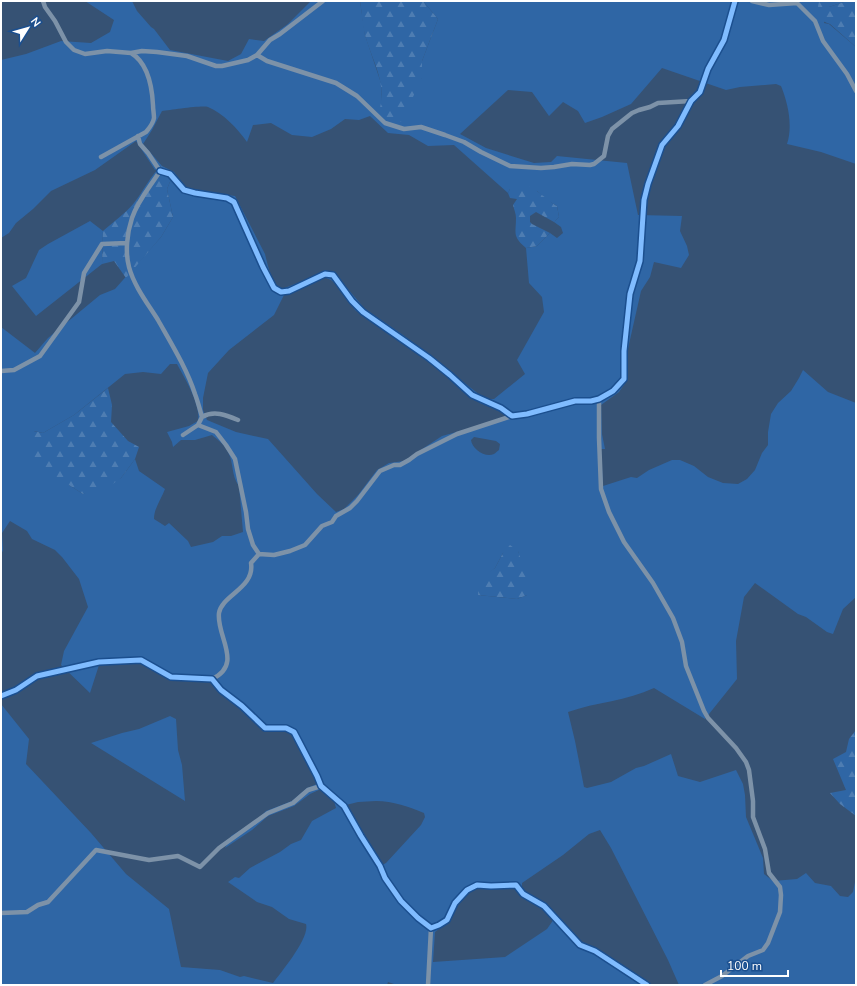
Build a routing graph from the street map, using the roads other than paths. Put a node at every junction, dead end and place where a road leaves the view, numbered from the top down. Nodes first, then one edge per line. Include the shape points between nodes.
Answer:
1 (43, 1) edge
2 (323, 1) edge
3 (735, 1) edge
4 (752, 1) edge
5 (130, 53) junction
6 (257, 56) junction
7 (856, 91) edge
8 (692, 101) junction
9 (138, 136) junction
10 (101, 157) dead end
11 (160, 171) junction
12 (127, 243) junction
13 (1, 371) edge
14 (599, 399) junction
15 (512, 416) junction
16 (202, 417) junction
17 (238, 420) dead end
18 (198, 425) junction
19 (184, 435) dead end
20 (259, 554) junction
21 (212, 679) junction
22 (1, 696) edge
23 (321, 786) junction
24 (1, 913) edge
25 (431, 928) junction
26 (428, 985) edge
27 (647, 985) edge
28 (705, 985) edge

1 - 5 street via 66,42 74,50 85,54 107,51
2 - 6 street via 270,40
3 - 8 street via 724,40 708,69 700,92
4 - 7 street via 770,5 797,3 809,13 823,41
5 - 6 street via 142,51 188,56 216,66
5 - 9 street via 142,63 149,78 152,94 154,118 146,132
6 - 8 street via 336,83 357,96 385,123 404,129 421,127 439,133 464,142 510,166 541,168 572,164 590,165 604,156 612,129 632,113 658,103
8 - 14 street via 678,126 662,145 644,200 640,261 630,294 624,379 613,391
9 - 10 street
9 - 11 street via 140,144
11 - 12 street via 142,196 132,218
11 - 15 street via 170,174 184,190 227,198 234,202 274,288 281,292 289,291 325,274 333,275 363,312 429,358 472,396 501,408
12 - 13 street via 102,244 84,273 79,302 40,356 14,370
12 - 16 street via 129,268 174,348 195,393
14 - 15 street via 576,401
14 - 28 street via 601,490 609,512 624,542 653,583 673,618 682,642 686,666 704,711 746,762 753,801 753,817 765,849 769,873 780,887 780,912 763,950 748,956 722,976
15 - 20 street via 457,434 400,465 380,471 350,508 336,516 332,522 322,526 305,545 274,555
16 - 17 street via 216,413
16 - 18 street
18 - 19 street
18 - 20 street via 216,432 235,459 252,545
20 - 21 street via 251,563 250,575 220,611 219,622 228,653 227,664 217,677
21 - 22 street via 170,677 141,660 99,662 37,676 16,690
21 - 23 street via 265,728 286,728 294,732
23 - 24 street via 308,790 293,802 268,813 219,848 200,867 178,856 149,860 96,850 48,902 27,912
23 - 25 street via 344,806 380,866 384,878 401,901
25 - 26 street
25 - 27 street via 447,920 455,903 467,890 477,885 516,885 524,894 544,906 580,945 595,951

